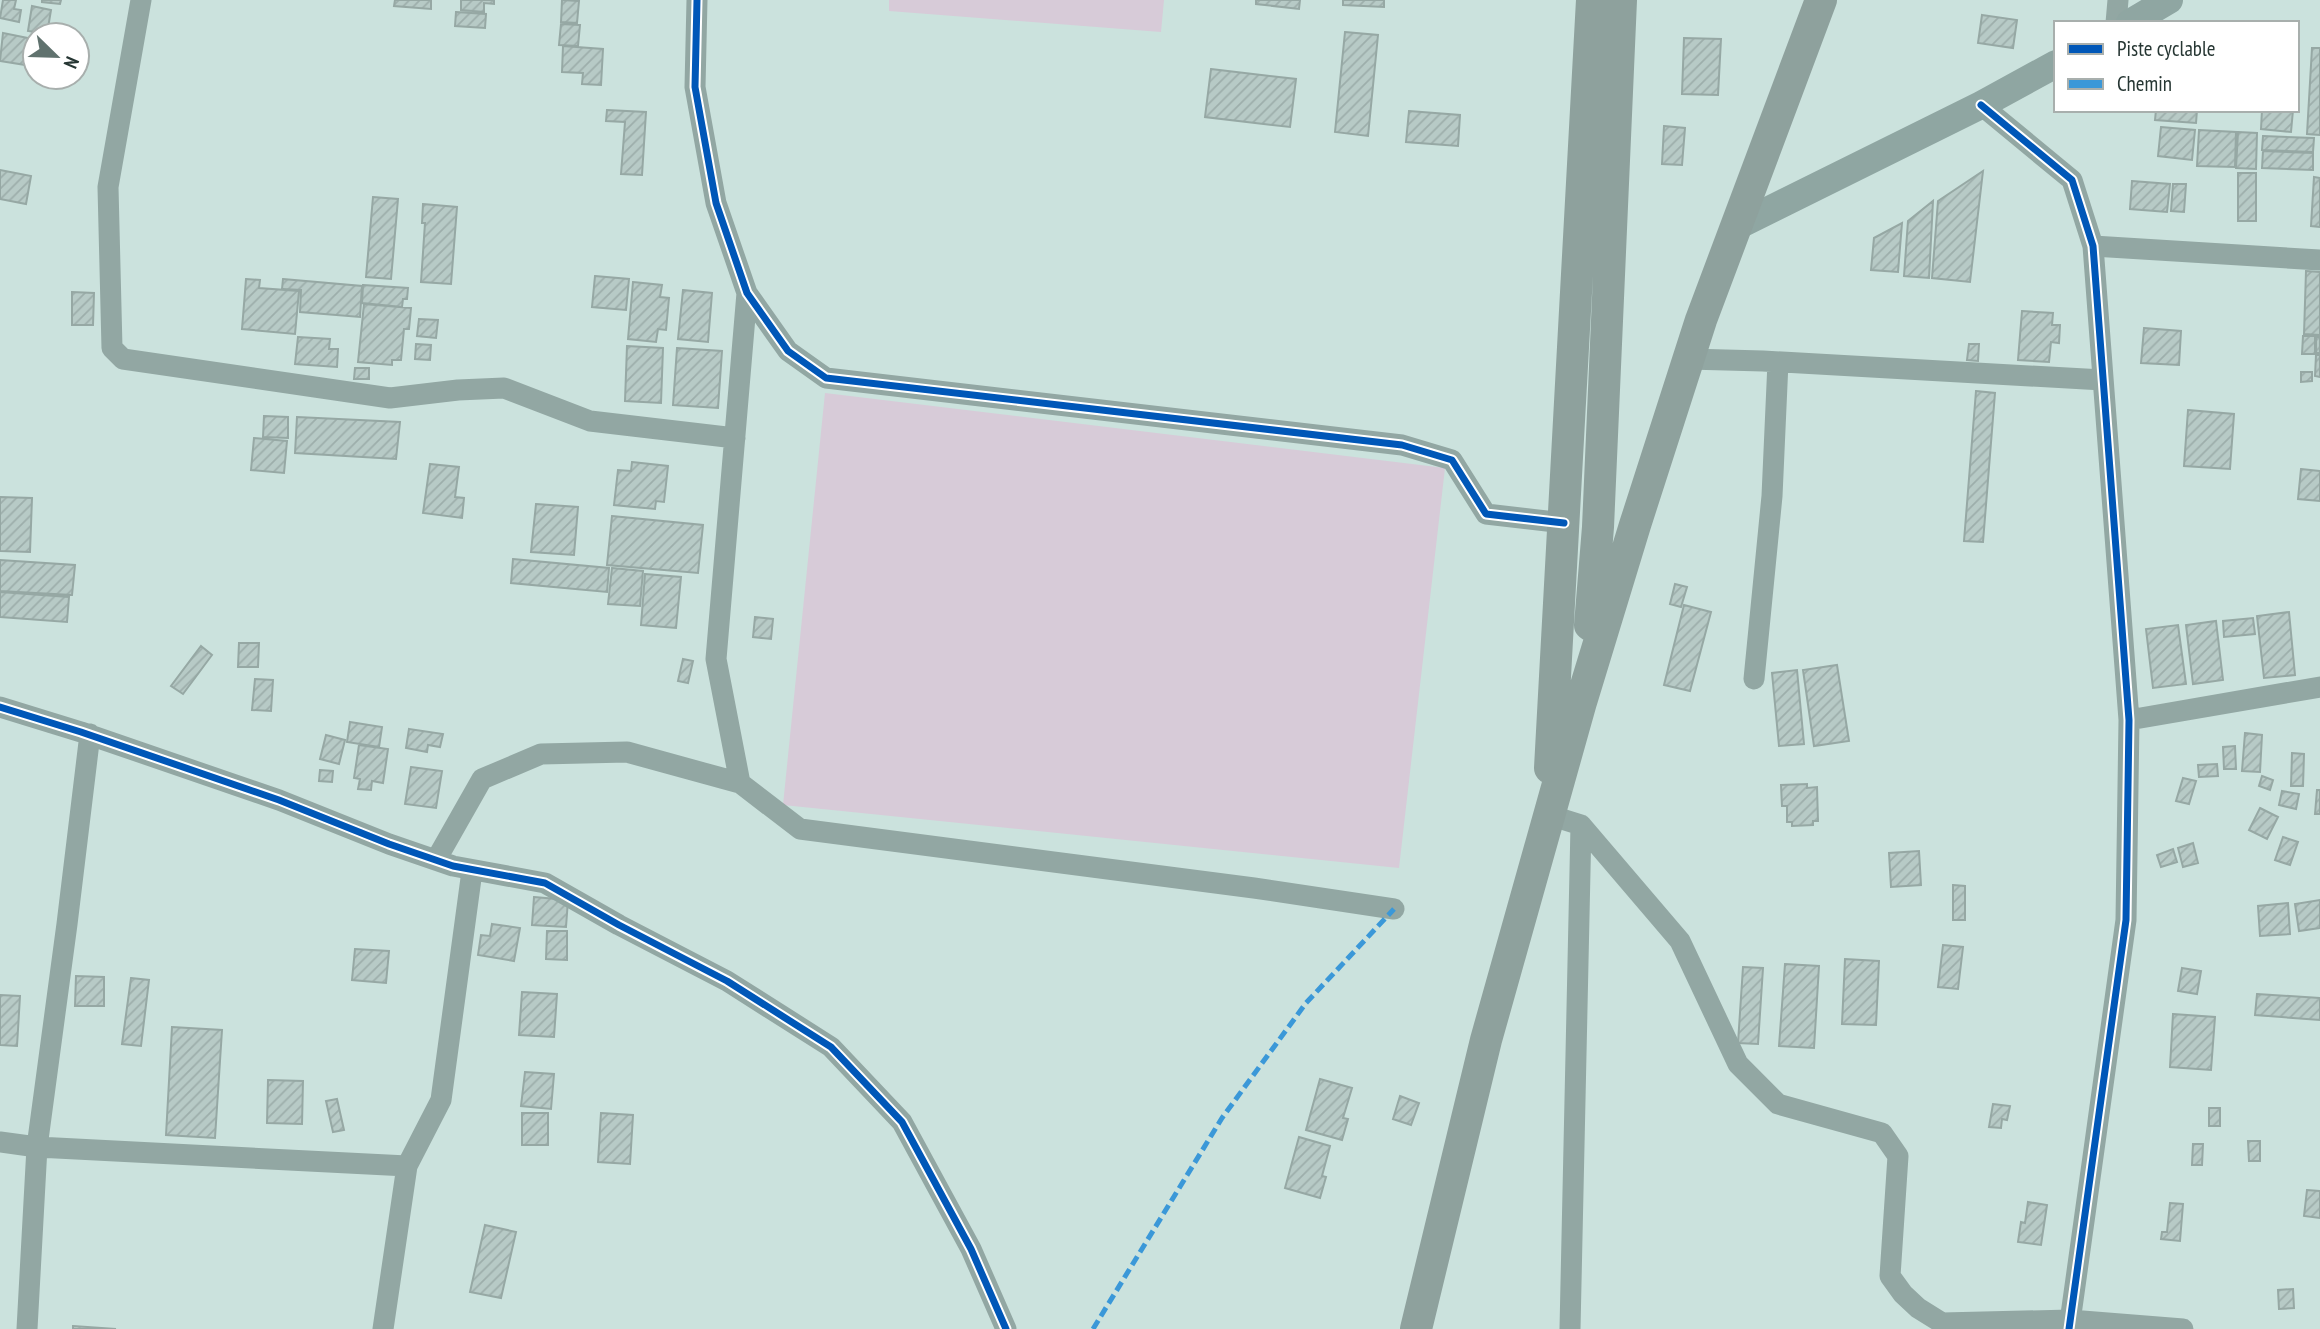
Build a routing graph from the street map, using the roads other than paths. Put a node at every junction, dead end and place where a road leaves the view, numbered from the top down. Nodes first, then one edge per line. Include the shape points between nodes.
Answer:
1 (141, 0) edge
2 (1592, 0) edge
3 (1621, 0) edge
4 (1821, 0) edge
5 (2118, 0) edge
6 (2169, 0) edge
7 (693, 1) edge
8 (2116, 21) edge
9 (2133, 21) edge
10 (2054, 65) edge
11 (1981, 105) junction
12 (1735, 227) junction
13 (2093, 246) junction
14 (2320, 260) edge
15 (747, 293) junction
16 (1688, 359) junction
17 (1778, 362) junction
18 (2103, 380) junction
19 (735, 438) junction
20 (1564, 523) junction
21 (1634, 525) junction
22 (1598, 527) junction
23 (1754, 679) dead end
24 (2320, 687) edge
25 (1581, 702) junction
26 (0, 707) edge
27 (2129, 720) junction
28 (90, 734) junction
29 (740, 783) junction
30 (1549, 815) junction
31 (1581, 825) junction
32 (436, 860) junction
33 (472, 871) junction
34 (1394, 909) dead end
35 (0, 1142) edge
36 (37, 1147) junction
37 (407, 1166) junction
38 (2070, 1325) edge
39 (27, 1329) edge
40 (383, 1329) edge
41 (1006, 1329) edge
42 (1416, 1329) edge
43 (1570, 1329) edge
44 (2183, 1329) edge

1 - 19 street via 108,187 112,348 123,359 390,398 504,388 590,421
2 - 20 main road
3 - 22 main road
4 - 12 main road
5 - 8 street
6 - 9 street
7 - 15 street via 695,87 716,203
10 - 11 street
11 - 12 street
11 - 13 street via 2071,180
12 - 16 main road
13 - 14 street
13 - 18 street
15 - 19 street
15 - 20 street via 788,351 826,379 1402,445 1452,460 1486,514
16 - 17 street
16 - 21 main road
17 - 18 street
17 - 23 street via 1772,496
18 - 27 street
19 - 29 street via 716,659
20 - 22 main road
20 - 30 main road
21 - 22 main road via 1624,530
21 - 25 main road
22 - 25 main road
24 - 27 street
25 - 30 main road
26 - 28 street
27 - 38 street via 2126,920
28 - 32 street
28 - 36 street
29 - 32 street via 628,752 541,754 482,779
29 - 34 street via 800,829
30 - 31 street
30 - 42 main road via 1486,1040
31 - 38 street via 1680,941 1738,1065 1778,1104 1882,1133 1898,1156 1890,1276 1903,1294 1942,1323
31 - 43 street
32 - 33 street
33 - 37 street via 441,1100
33 - 41 street via 545,883 727,981 831,1047 902,1122 971,1249
35 - 36 street
36 - 37 street
36 - 39 street
37 - 40 street
38 - 44 street

